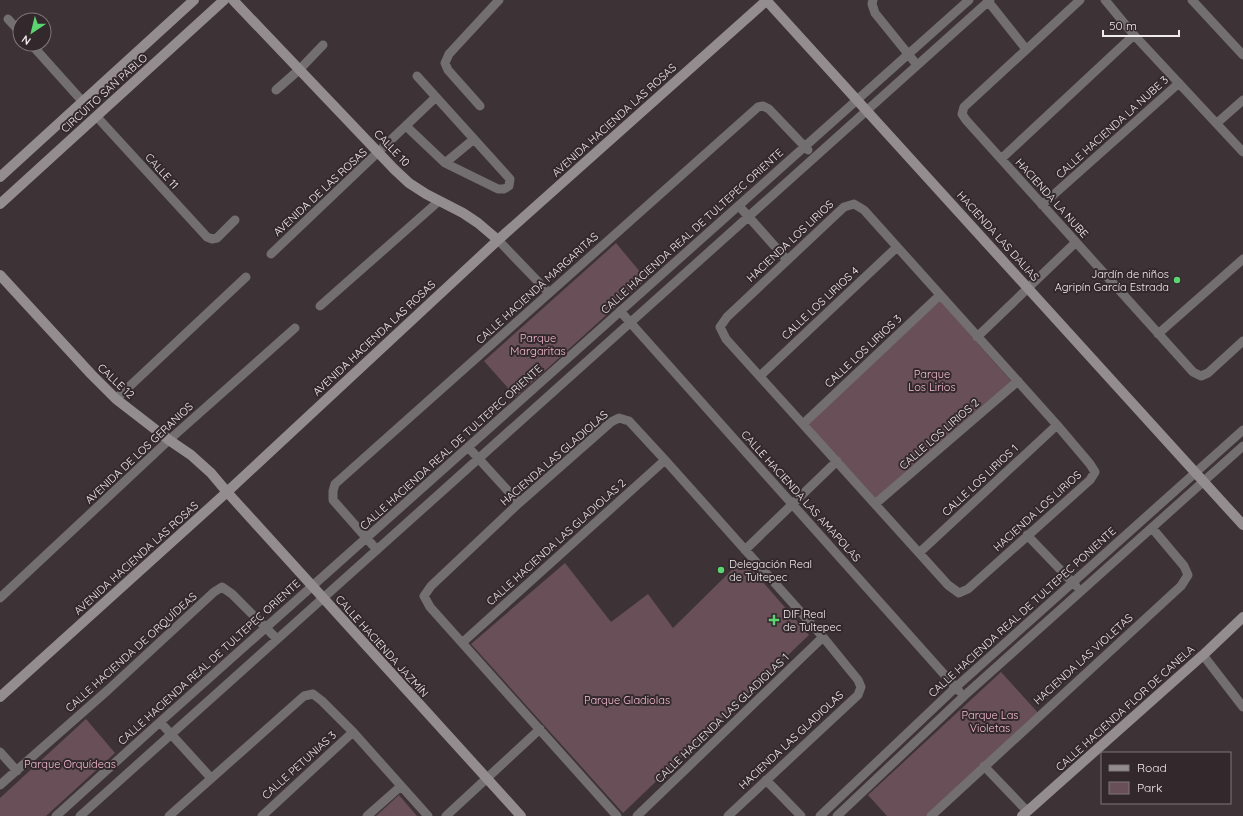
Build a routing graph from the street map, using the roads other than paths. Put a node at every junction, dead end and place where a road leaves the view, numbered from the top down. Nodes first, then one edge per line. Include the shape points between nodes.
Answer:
1 (194, 0) edge
2 (224, 0) edge
3 (233, 0) edge
4 (499, 0) edge
5 (766, 0) edge
6 (873, 0) edge
7 (969, 0) edge
8 (988, 0) edge
9 (1080, 0) edge
10 (1105, 0) edge
11 (1192, 0) edge
12 (8, 20) dead end
13 (12, 24) edge
14 (1134, 35) junction
15 (323, 45) dead end
16 (1026, 49) junction
17 (38, 52) edge
18 (908, 55) junction
19 (1243, 55) edge
20 (917, 66) junction
21 (300, 69) junction
22 (417, 76) dead end
23 (1179, 83) junction
24 (276, 90) dead end
25 (436, 97) junction
26 (857, 100) junction
27 (1243, 100) edge
28 (83, 102) junction
29 (480, 106) dead end
30 (867, 110) junction
31 (97, 117) junction
32 (1217, 123) junction
33 (406, 126) junction
34 (474, 139) junction
35 (805, 147) junction
36 (1243, 152) edge
37 (379, 153) junction
38 (814, 158) junction
39 (1001, 159) junction
40 (445, 163) junction
41 (0, 177) edge
42 (439, 201) junction
43 (0, 204) edge
44 (1042, 205) junction
45 (739, 206) junction
46 (748, 217) junction
47 (236, 220) dead end
48 (498, 240) junction
49 (1076, 242) junction
50 (897, 247) junction
51 (271, 254) dead end
52 (1243, 259) edge
53 (787, 260) junction
54 (0, 275) edge
55 (246, 277) dead end
56 (1028, 288) junction
57 (549, 293) junction
58 (940, 295) junction
59 (320, 306) dead end
60 (620, 311) junction
61 (630, 323) junction
62 (295, 328) dead end
63 (1158, 334) junction
64 (977, 337) junction
65 (1243, 341) edge
66 (760, 376) junction
67 (1018, 381) junction
68 (116, 399) junction
69 (803, 424) junction
70 (1057, 425) junction
71 (1243, 430) edge
72 (169, 440) junction
73 (1243, 446) edge
74 (468, 447) junction
75 (479, 458) junction
76 (665, 460) junction
77 (837, 461) junction
78 (1196, 472) junction
79 (1204, 481) junction
80 (226, 492) junction
81 (519, 503) junction
82 (792, 504) junction
83 (875, 504) junction
84 (1243, 525) edge
85 (1152, 528) junction
86 (1027, 535) junction
87 (367, 537) junction
88 (377, 550) junction
89 (745, 550) junction
90 (919, 553) junction
91 (1073, 582) junction
92 (312, 586) junction
93 (1081, 591) junction
94 (0, 598) edge
95 (323, 598) junction
96 (1243, 617) edge
97 (266, 627) junction
98 (823, 637) junction
99 (278, 639) junction
100 (463, 642) junction
101 (1203, 655) junction
102 (956, 687) junction
103 (964, 696) junction
104 (0, 697) edge
105 (1243, 707) edge
106 (160, 722) junction
107 (540, 729) junction
108 (353, 732) junction
109 (172, 734) junction
110 (0, 752) edge
111 (984, 766) junction
112 (16, 771) junction
113 (211, 778) junction
114 (486, 778) junction
115 (766, 780) junction
116 (0, 785) edge
117 (401, 786) junction
118 (1025, 814) edge
119 (56, 816) edge
120 (80, 816) edge
121 (169, 816) edge
122 (262, 816) edge
123 (367, 816) edge
124 (428, 816) edge
125 (446, 816) edge
126 (521, 816) edge
127 (617, 816) edge
128 (637, 816) edge
129 (728, 816) edge
130 (801, 816) edge
131 (820, 816) edge
132 (837, 816) edge
133 (931, 816) edge

1 - 28 street, CIRCUITO SAN PABLO
2 - 31 street, CIRCUITO SAN PABLO
3 - 21 street, CALLE 10
4 - 29 street via 449,54 445,62 448,70
5 - 26 street, HACIENDA LAS DALIAS
5 - 48 street, AVENIDA HACIENDA LAS ROSAS
6 - 18 street via 875,13
7 - 18 street, CALLE HACIENDA REAL DE TULTEPEC ORIENTE
8 - 16 street
8 - 20 street
9 - 16 street, HACIENDA LA NUBE
10 - 14 street
11 - 19 street
12 - 13 street
14 - 23 street
14 - 39 street
15 - 21 street
16 - 39 street, HACIENDA LA NUBE via 964,107 962,114
17 - 28 street
18 - 20 street
18 - 26 street, CALLE HACIENDA REAL DE TULTEPEC ORIENTE
20 - 30 street
21 - 24 street
21 - 37 street, CALLE 10
22 - 25 street
23 - 32 street
23 - 44 street, CALLE HACIENDA LA NUBE 3
25 - 33 street, AVENIDA DE LAS ROSAS
25 - 34 street
26 - 30 street, HACIENDA LAS DALIAS
26 - 35 street, CALLE HACIENDA REAL DE TULTEPEC ORIENTE
27 - 32 street
28 - 41 street, CIRCUITO SAN PABLO
30 - 38 street
30 - 56 street, HACIENDA LAS DALIAS
31 - 43 street, CIRCUITO SAN PABLO
31 - 47 street, CALLE 11 via 207,237 217,238
32 - 36 street
33 - 37 street, AVENIDA DE LAS ROSAS
33 - 40 street
34 - 40 street
34 - 40 street via 510,179 509,186 498,189
35 - 38 street, CALLE HACIENDA MARGARITAS
35 - 45 street, CALLE HACIENDA REAL DE TULTEPEC ORIENTE
35 - 57 street, CALLE HACIENDA MARGARITAS via 769,109 758,106
37 - 42 street, CALLE 10 via 409,183
37 - 51 street, AVENIDA DE LAS ROSAS
38 - 46 street
39 - 44 street, HACIENDA LA NUBE
42 - 48 street, CALLE 10 via 473,220
42 - 59 street
44 - 49 street, HACIENDA LA NUBE
45 - 46 street
45 - 60 street, CALLE HACIENDA REAL DE TULTEPEC ORIENTE
46 - 53 street
46 - 61 street
48 - 57 street, CALLE 10
48 - 80 street, AVENIDA HACIENDA LAS ROSAS
49 - 56 street
49 - 63 street, HACIENDA LA NUBE
50 - 53 street, HACIENDA LOS LIRIOS via 864,210 854,204 844,207
50 - 58 street, HACIENDA LOS LIRIOS
50 - 66 street, CALLE LOS LIRIOS 4
52 - 63 street
53 - 66 street, HACIENDA LOS LIRIOS via 727,316 720,328
54 - 68 street, CALLE 12
55 - 68 street
56 - 64 street
56 - 78 street, HACIENDA LAS DALIAS
57 - 87 street, CALLE HACIENDA MARGARITAS via 336,484 332,491 333,500
58 - 64 street, HACIENDA LOS LIRIOS
58 - 69 street, CALLE LOS LIRIOS 3
60 - 61 street, CALLE HACIENDA LAS AMAPOLAS
60 - 74 street, CALLE HACIENDA REAL DE TULTEPEC ORIENTE
61 - 75 street
61 - 82 street, CALLE HACIENDA LAS AMAPOLAS
62 - 72 street, AVENIDA DE LOS GERANIOS
63 - 65 street, HACIENDA LA NUBE via 1193,372 1201,376 1208,373
64 - 67 street, HACIENDA LOS LIRIOS
66 - 69 street, HACIENDA LOS LIRIOS
67 - 70 street, HACIENDA LOS LIRIOS
67 - 83 street, CALLE LOS LIRIOS 2
68 - 72 street, CALLE 12
69 - 77 street, HACIENDA LOS LIRIOS
70 - 86 street, HACIENDA LOS LIRIOS via 1095,472 1090,480
70 - 90 street, CALLE LOS LIRIOS 1
71 - 78 street, CALLE HACIENDA REAL DE TULTEPEC PONIENTE
72 - 80 street, CALLE 12 via 212,473
72 - 94 street, AVENIDA DE LOS GERANIOS
73 - 79 street
74 - 75 street
74 - 87 street, CALLE HACIENDA REAL DE TULTEPEC ORIENTE
75 - 81 street
75 - 88 street
76 - 81 street, HACIENDA LAS GLADIOLAS via 630,421 620,418 611,422
76 - 89 street, HACIENDA LAS GLADIOLAS
76 - 100 street, CALLE HACIENDA LAS GLADIOLAS 2
77 - 82 street
77 - 83 street, HACIENDA LOS LIRIOS
78 - 79 street, HACIENDA LAS DALIAS
78 - 91 street, CALLE HACIENDA REAL DE TULTEPEC PONIENTE
79 - 84 street, HACIENDA LAS DALIAS
79 - 85 street
80 - 92 street, CALLE HACIENDA JAZMÍN
80 - 104 street, AVENIDA HACIENDA LAS ROSAS
81 - 100 street, HACIENDA LAS GLADIOLAS via 431,586 424,596 430,607
82 - 89 street
82 - 102 street, CALLE HACIENDA LAS AMAPOLAS
83 - 90 street, HACIENDA LOS LIRIOS
85 - 93 street
85 - 111 street, HACIENDA LAS VIOLETAS via 1184,566 1188,575 1181,586
86 - 90 street, HACIENDA LOS LIRIOS via 968,589 959,593 948,585
86 - 91 street
87 - 88 street, CALLE HACIENDA MARGARITAS
87 - 92 street, CALLE HACIENDA REAL DE TULTEPEC ORIENTE
88 - 95 street
89 - 98 street, HACIENDA LAS GLADIOLAS
91 - 93 street
91 - 102 street, CALLE HACIENDA REAL DE TULTEPEC PONIENTE
92 - 95 street, CALLE HACIENDA JAZMÍN
92 - 97 street, CALLE HACIENDA REAL DE TULTEPEC ORIENTE
93 - 103 street
95 - 99 street
95 - 114 street, CALLE HACIENDA JAZMÍN
96 - 101 street, CALLE HACIENDA FLOR DE CANELA
97 - 99 street, CALLE HACIENDA DE ORQUÍDEAS
97 - 106 street, CALLE HACIENDA REAL DE TULTEPEC ORIENTE
97 - 112 street, CALLE HACIENDA DE ORQUÍDEAS via 232,594 222,588 214,592
98 - 115 street, HACIENDA LAS GLADIOLAS via 858,680 861,687 858,695
98 - 128 street, CALLE HACIENDA LAS GLADIOLAS 1
99 - 109 street
100 - 107 street, HACIENDA LAS GLADIOLAS
101 - 105 street
101 - 118 street, CALLE HACIENDA FLOR DE CANELA
102 - 103 street, CALLE HACIENDA LAS AMAPOLAS
102 - 131 street, CALLE HACIENDA REAL DE TULTEPEC PONIENTE
103 - 132 street
106 - 109 street
106 - 119 street, CALLE HACIENDA REAL DE TULTEPEC ORIENTE
107 - 114 street
107 - 127 street, HACIENDA LAS GLADIOLAS
108 - 113 street via 313,694 304,696
108 - 117 street
108 - 122 street, CALLE PETUNIAS 3
109 - 113 street
109 - 120 street
110 - 112 street
111 - 118 street
111 - 133 street, HACIENDA LAS VIOLETAS
112 - 116 street, CALLE HACIENDA DE ORQUÍDEAS
113 - 121 street
114 - 125 street
114 - 126 street, CALLE HACIENDA JAZMÍN
115 - 129 street, HACIENDA LAS GLADIOLAS
115 - 130 street
117 - 123 street
117 - 124 street

